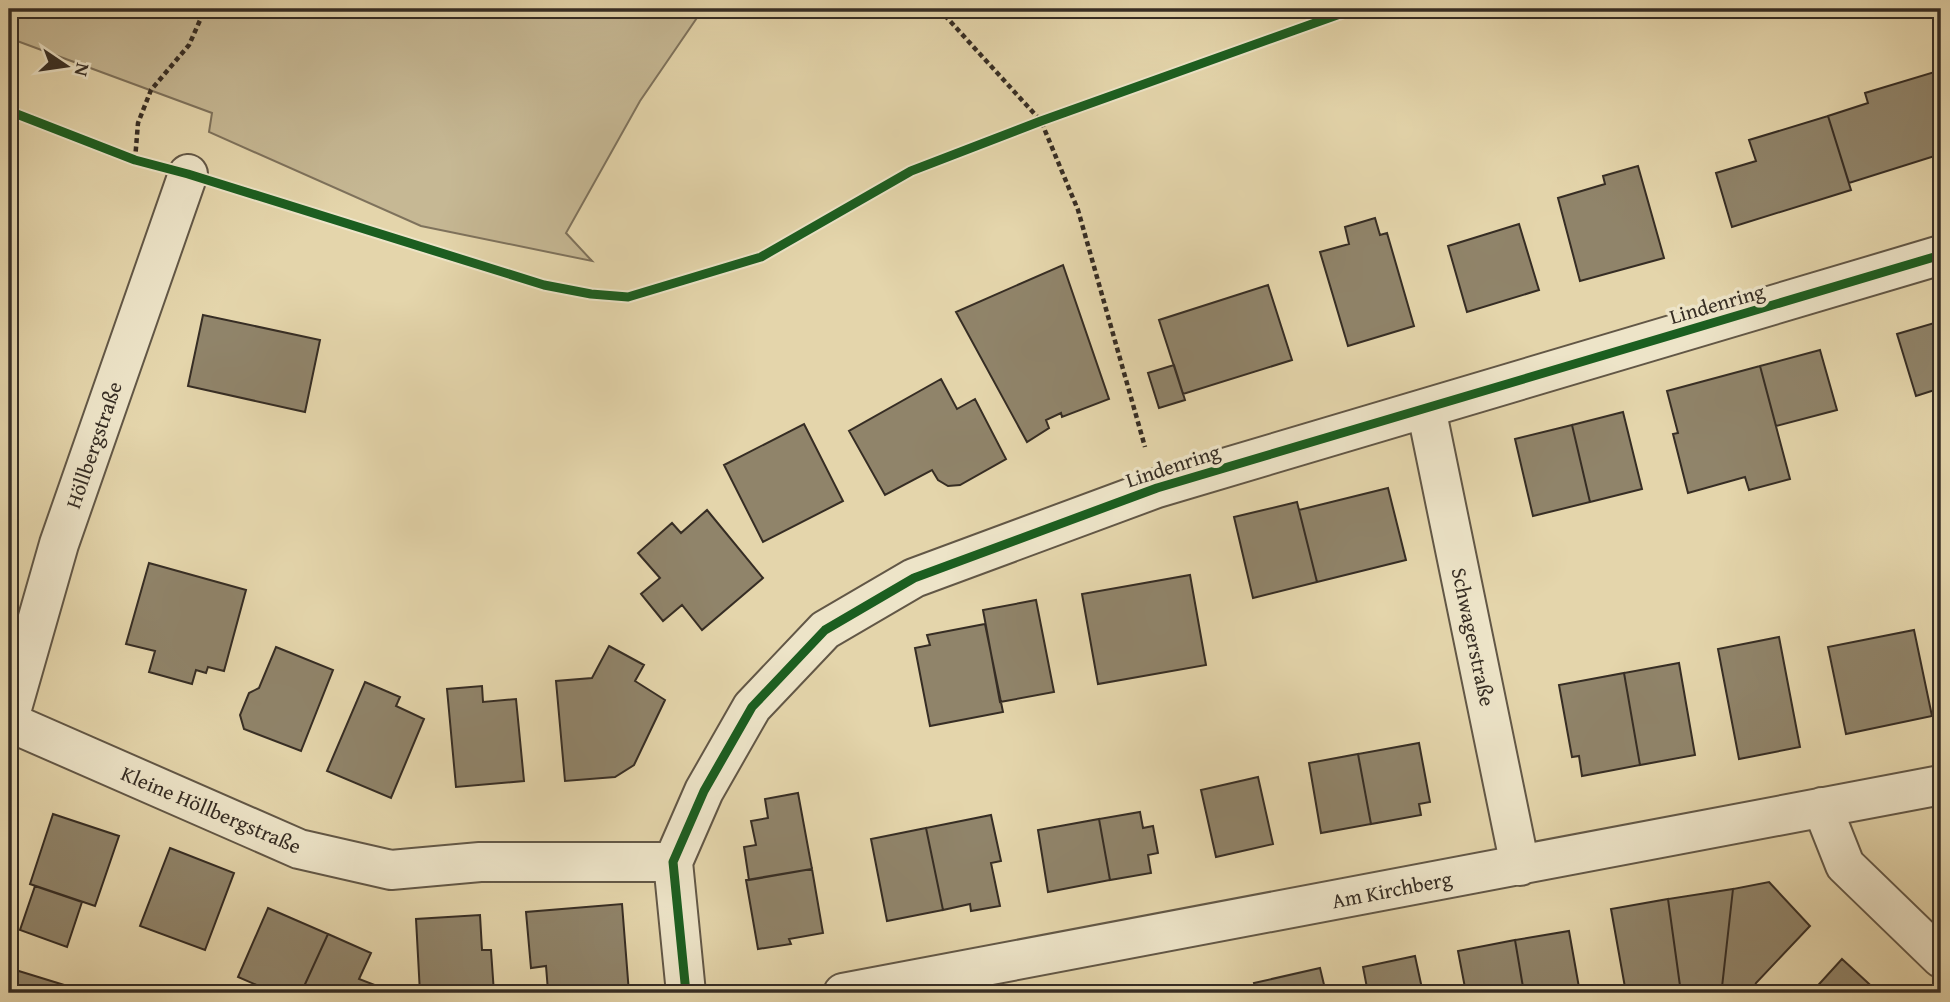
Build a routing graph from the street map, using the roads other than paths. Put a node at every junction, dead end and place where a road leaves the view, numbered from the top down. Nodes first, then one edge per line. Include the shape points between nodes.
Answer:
1 (188, 174) road end
2 (1941, 255) edge
3 (1426, 408) junction
4 (9, 721) edge
5 (1941, 785) edge
6 (1822, 807) junction
7 (673, 862) junction
8 (1520, 866) junction
9 (1941, 958) edge
10 (686, 993) edge
11 (843, 993) edge

1 - 4 street, Höllbergstraße via 59,544
2 - 3 street, Lindenring
3 - 7 street, Lindenring via 1157,488 914,578 825,630 752,707 704,791
3 - 8 street, Schwagerstraße
4 - 7 street, Kleine Höllbergstraße via 299,849 391,870 480,862
5 - 6 street, Am Kirchberg
6 - 8 street, Am Kirchberg
6 - 9 street via 1845,865
7 - 10 street, Lindenring
8 - 11 street, Am Kirchberg

